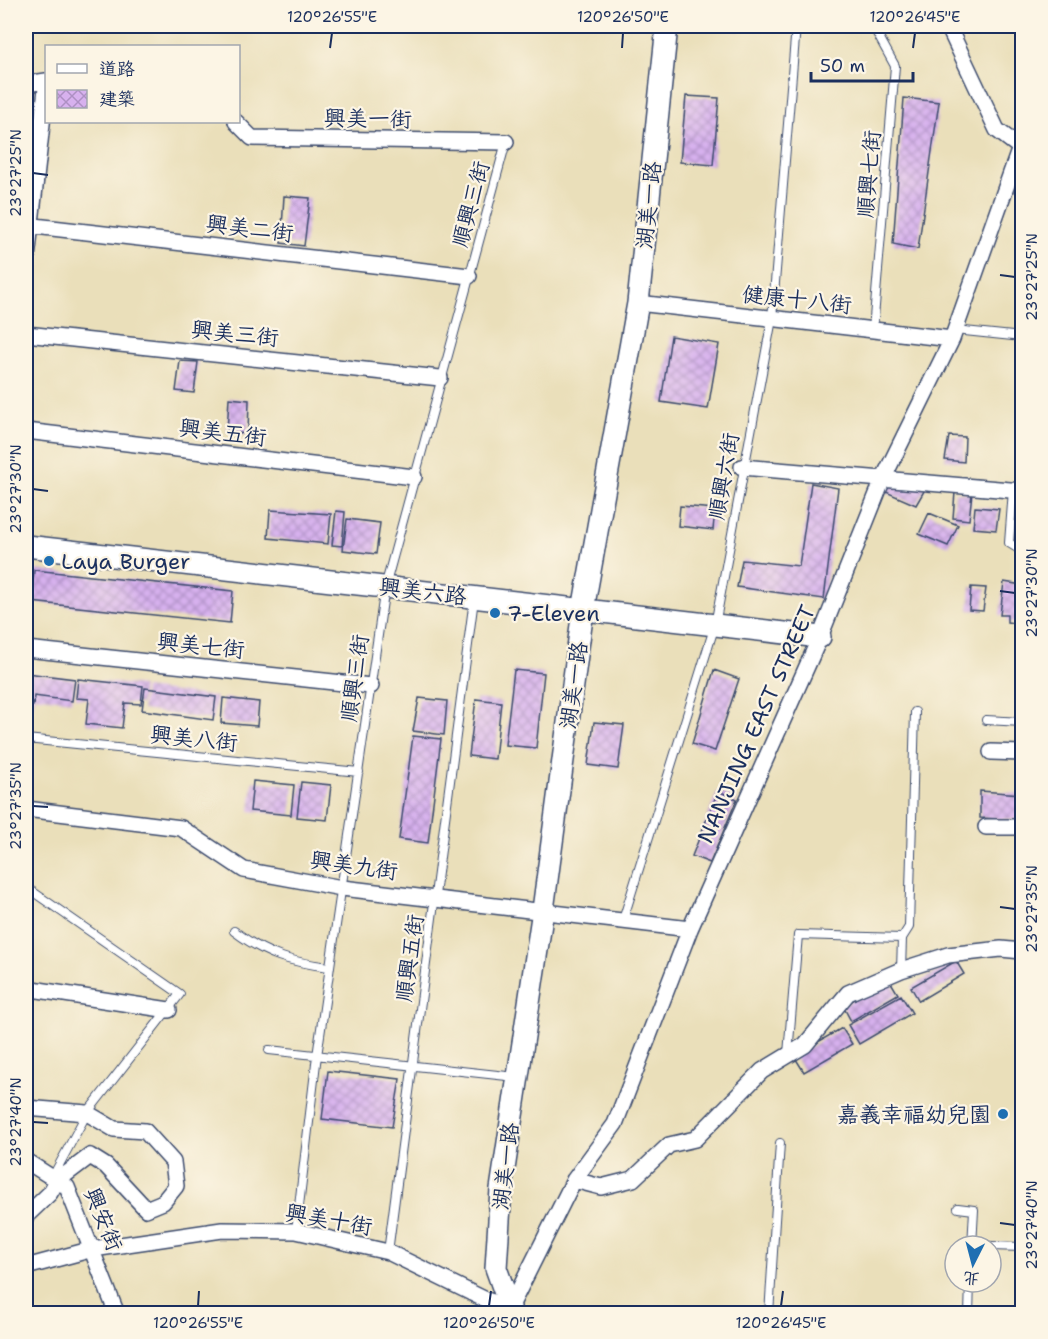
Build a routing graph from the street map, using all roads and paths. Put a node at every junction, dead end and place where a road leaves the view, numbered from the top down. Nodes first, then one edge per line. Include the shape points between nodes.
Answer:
1 (667, 26) edge
2 (796, 26) edge
3 (873, 26) edge
4 (948, 26) edge
5 (45, 81) edge
6 (26, 84) edge
7 (45, 96) edge
8 (237, 123) edge
9 (506, 142) joint
10 (1021, 147) edge
11 (28, 226) edge
12 (26, 268) edge
13 (469, 276) junction
14 (638, 303) junction
15 (772, 318) junction
16 (873, 330) junction
17 (26, 334) edge
18 (953, 334) junction
19 (1023, 337) edge
20 (440, 378) junction
21 (26, 431) edge
22 (742, 467) junction
23 (414, 477) junction
24 (883, 479) junction
25 (1018, 490) edge
26 (26, 546) edge
27 (1023, 551) edge
28 (385, 587) junction
29 (475, 597) junction
30 (583, 610) junction
31 (715, 625) junction
32 (820, 637) junction
33 (26, 649) edge
34 (371, 686) junction
35 (915, 712) dead end
36 (986, 720) dead end
37 (1023, 722) edge
38 (26, 740) edge
39 (991, 752) dead end
40 (1023, 753) edge
41 (359, 772) junction
42 (26, 809) edge
43 (986, 827) dead end
44 (1023, 828) edge
45 (26, 887) edge
46 (342, 888) junction
47 (435, 898) junction
48 (543, 910) junction
49 (623, 920) junction
50 (690, 929) junction
51 (234, 931) dead end
52 (902, 938) junction
53 (1023, 951) edge
54 (329, 967) junction
55 (901, 970) junction
56 (26, 1000) edge
57 (169, 1010) junction
58 (269, 1050) dead end
59 (788, 1054) junction
60 (317, 1056) junction
61 (412, 1067) junction
62 (516, 1077) junction
63 (26, 1108) edge
64 (87, 1113) junction
65 (780, 1143) dead end
66 (26, 1161) edge
67 (54, 1180) junction
68 (574, 1180) junction
69 (958, 1208) dead end
70 (26, 1216) edge
71 (296, 1231) junction
72 (973, 1234) edge
73 (1003, 1246) edge
74 (1023, 1247) edge
75 (93, 1249) junction
76 (388, 1252) junction
77 (26, 1267) edge
78 (970, 1294) edge
79 (509, 1310) edge
80 (117, 1314) edge
81 (769, 1314) edge
82 (969, 1314) edge

1 - 14 street, 湖美一路
2 - 15 lane, 順興六街
3 - 16 lane, 順興七街 via 895,66
4 - 10 street via 997,130
5 - 6 street
7 - 11 street
8 - 9 street, 興美一街 via 252,138
9 - 13 lane, 順興三街
10 - 18 street, NANJING EAST STREET
11 - 12 street
11 - 13 street, 興美二街
13 - 20 lane, 順興三街
14 - 15 street, 健康十八街
14 - 30 street, 湖美一路
15 - 16 street, 健康十八街
15 - 22 lane, 順興六街
16 - 18 street, 健康十八街
17 - 20 street, 興美三街
18 - 19 lane
18 - 24 street, NANJING EAST STREET
20 - 23 lane, 順興三街
21 - 23 street, 興美五街
22 - 24 street
22 - 31 lane, 順興六街
23 - 28 lane, 順興三街
24 - 25 street
24 - 32 street, NANJING EAST STREET
25 - 27 lane via 1009,543
26 - 28 street, 興美六路
28 - 29 street, 興美六路
28 - 34 lane, 順興三街
29 - 30 street, 興美六路
29 - 47 lane, 順興五街
30 - 31 street, 興美六路
30 - 48 street, 湖美一路
31 - 32 street, 興美六路
31 - 49 lane, 順興六街
32 - 50 street, NANJING EAST STREET
33 - 34 street, 興美七街
34 - 41 lane, 順興三街
35 - 52 lane via 909,927
36 - 37 lane
38 - 41 lane, 興美八街
39 - 40 street
41 - 46 lane, 順興三街
42 - 46 street, 興美九街 via 181,828 244,870
43 - 44 street
45 - 57 lane via 180,994
46 - 47 street, 興美九街
46 - 54 lane, 順興三街
47 - 48 street, 興美九街
47 - 61 lane, 順興五街
48 - 49 street, 興美九街
48 - 62 street, 湖美一路
49 - 50 street, 興美九街
50 - 68 street, NANJING EAST STREET via 615,1124
51 - 54 lane via 277,957
52 - 55 lane
52 - 59 lane via 798,935
53 - 55 street via 1001,949 948,955
54 - 60 lane, 順興三街
55 - 59 street via 848,993 804,1046
56 - 57 street via 32,989
57 - 64 lane
58 - 60 lane
59 - 68 street via 762,1071 695,1139 669,1146 633,1179 601,1187
60 - 61 lane
60 - 71 lane, 順興三街
61 - 62 lane
61 - 76 lane, 順興五街
62 - 79 street, 湖美一路 via 501,1189 496,1268
63 - 64 street
64 - 67 lane
64 - 67 street via 114,1130 145,1131 173,1162 176,1186 163,1202 147,1209 106,1166 90,1156
65 - 81 lane
66 - 67 street, 興安街
67 - 70 street via 50,1193
67 - 75 street, 興安街 via 67,1187
68 - 79 street, NANJING EAST STREET
69 - 72 lane via 974,1210
71 - 75 street, 興美十街 via 222,1230
71 - 76 street, 興美十街
73 - 74 lane
75 - 77 street, 興美十街
75 - 80 street, 興安街
76 - 79 street, 興美十街
78 - 82 lane

